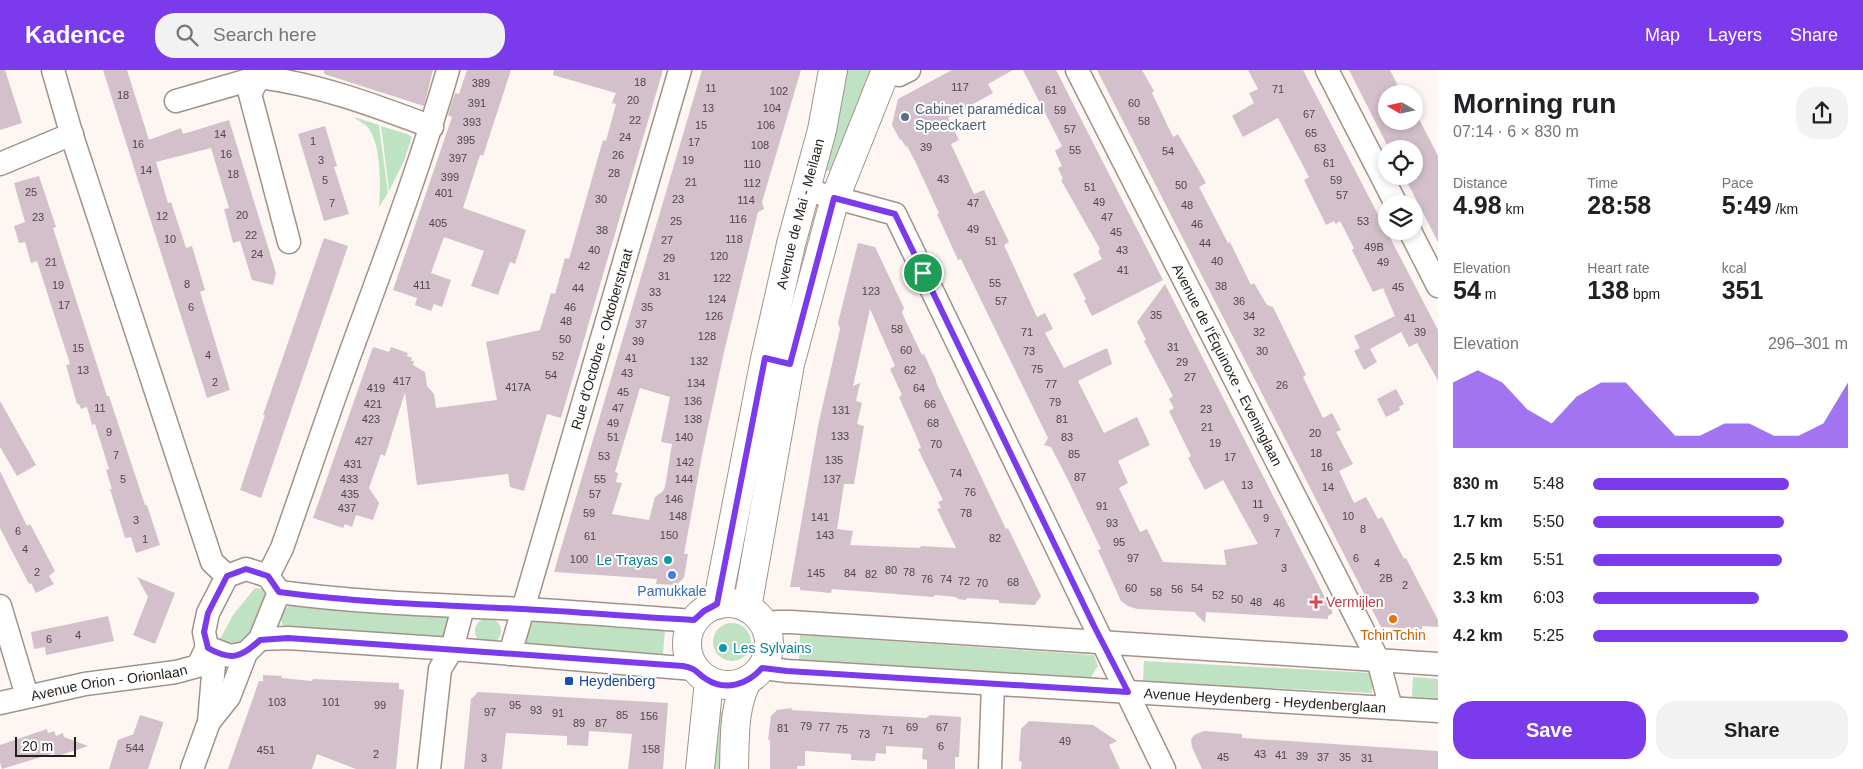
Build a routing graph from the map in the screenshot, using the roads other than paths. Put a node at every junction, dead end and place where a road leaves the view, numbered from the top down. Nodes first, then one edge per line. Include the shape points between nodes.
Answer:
1 (53, 70) edge
2 (448, 70) edge
3 (680, 70) edge
4 (833, 70) edge
5 (1078, 70) edge
6 (1327, 70) edge
7 (894, 71) edge
8 (259, 77) junction
9 (176, 101) dead end
10 (432, 126) junction
11 (72, 134) junction
12 (0, 164) edge
13 (807, 190) junction
14 (1391, 195) edge
15 (834, 198) junction
16 (1415, 240) edge
17 (289, 242) dead end
18 (1438, 286) edge
19 (777, 361) junction
20 (227, 576) junction
21 (274, 584) junction
22 (717, 604) junction
23 (0, 606) edge
24 (463, 607) junction
25 (523, 609) junction
26 (756, 616) junction
27 (694, 620) junction
28 (1102, 643) junction
29 (253, 646) junction
30 (452, 649) junction
31 (211, 650) junction
32 (510, 654) junction
33 (1378, 660) junction
34 (1438, 664) edge
35 (702, 675) junction
36 (754, 675) junction
37 (993, 684) junction
38 (1128, 692) junction
39 (27, 696) junction
40 (0, 703) edge
41 (1391, 708) junction
42 (1438, 711) edge
43 (209, 722) junction
44 (192, 769) edge
45 (429, 769) edge
46 (700, 769) edge
47 (734, 769) edge
48 (990, 769) edge
49 (1164, 769) edge

1 - 11 street
2 - 10 street
3 - 25 street, Rue d'Octobre - Oktoberstraat
4 - 13 street, Avenue de Mai - Meilaan
5 - 33 street, Avenue de l'Équinoxe - Eveninglaan
6 - 14 street
7 - 15 street, Avenue de Mai - Meilaan via 863,125
8 - 9 street
8 - 10 street via 379,106
8 - 17 street via 250,94
10 - 21 street via 282,548
11 - 12 street
11 - 20 street via 212,562
13 - 15 street
13 - 19 street, Avenue de Mai - Meilaan via 791,244
15 - 19 street, Avenue de Mai - Meilaan
15 - 28 street via 895,214
16 - 18 street
19 - 22 street, Avenue de Mai - Meilaan
19 - 26 street, Avenue de Mai - Meilaan
20 - 21 street via 246,569
20 - 31 street via 208,613 204,632
21 - 24 street via 306,596
21 - 29 street
22 - 26 street via 727,603
22 - 27 street
23 - 39 street
24 - 25 street
24 - 30 street
25 - 27 street
25 - 32 street, Rue d'Octobre - Oktoberstraat
26 - 28 street via 776,622
26 - 36 street, Avenue de Mai - Meilaan via 770,642 766,660
27 - 35 street via 687,639 690,659
28 - 33 street
28 - 38 street
29 - 30 street via 288,638
29 - 31 street via 230,656
29 - 43 street via 229,697
30 - 32 street
30 - 45 street via 440,669
31 - 39 street, Avenue Orion - Orionlaan via 198,666 176,672 85,684
31 - 43 street
32 - 35 street
33 - 34 street
33 - 41 street, Avenue de l'Équinoxe - Eveninglaan
35 - 36 street via 724,686 732,686
35 - 46 street
36 - 37 street, Avenue Heydenberg - Heydenberglaan via 787,671
36 - 47 street, Avenue de Mai - Meilaan via 740,694
37 - 38 street, Avenue Heydenberg - Heydenberglaan
37 - 48 street
38 - 41 street, Avenue Heydenberg - Heydenberglaan
38 - 49 street
39 - 40 street, Avenue Orion - Orionlaan
41 - 42 street, Avenue Heydenberg - Heydenberglaan
43 - 44 street

